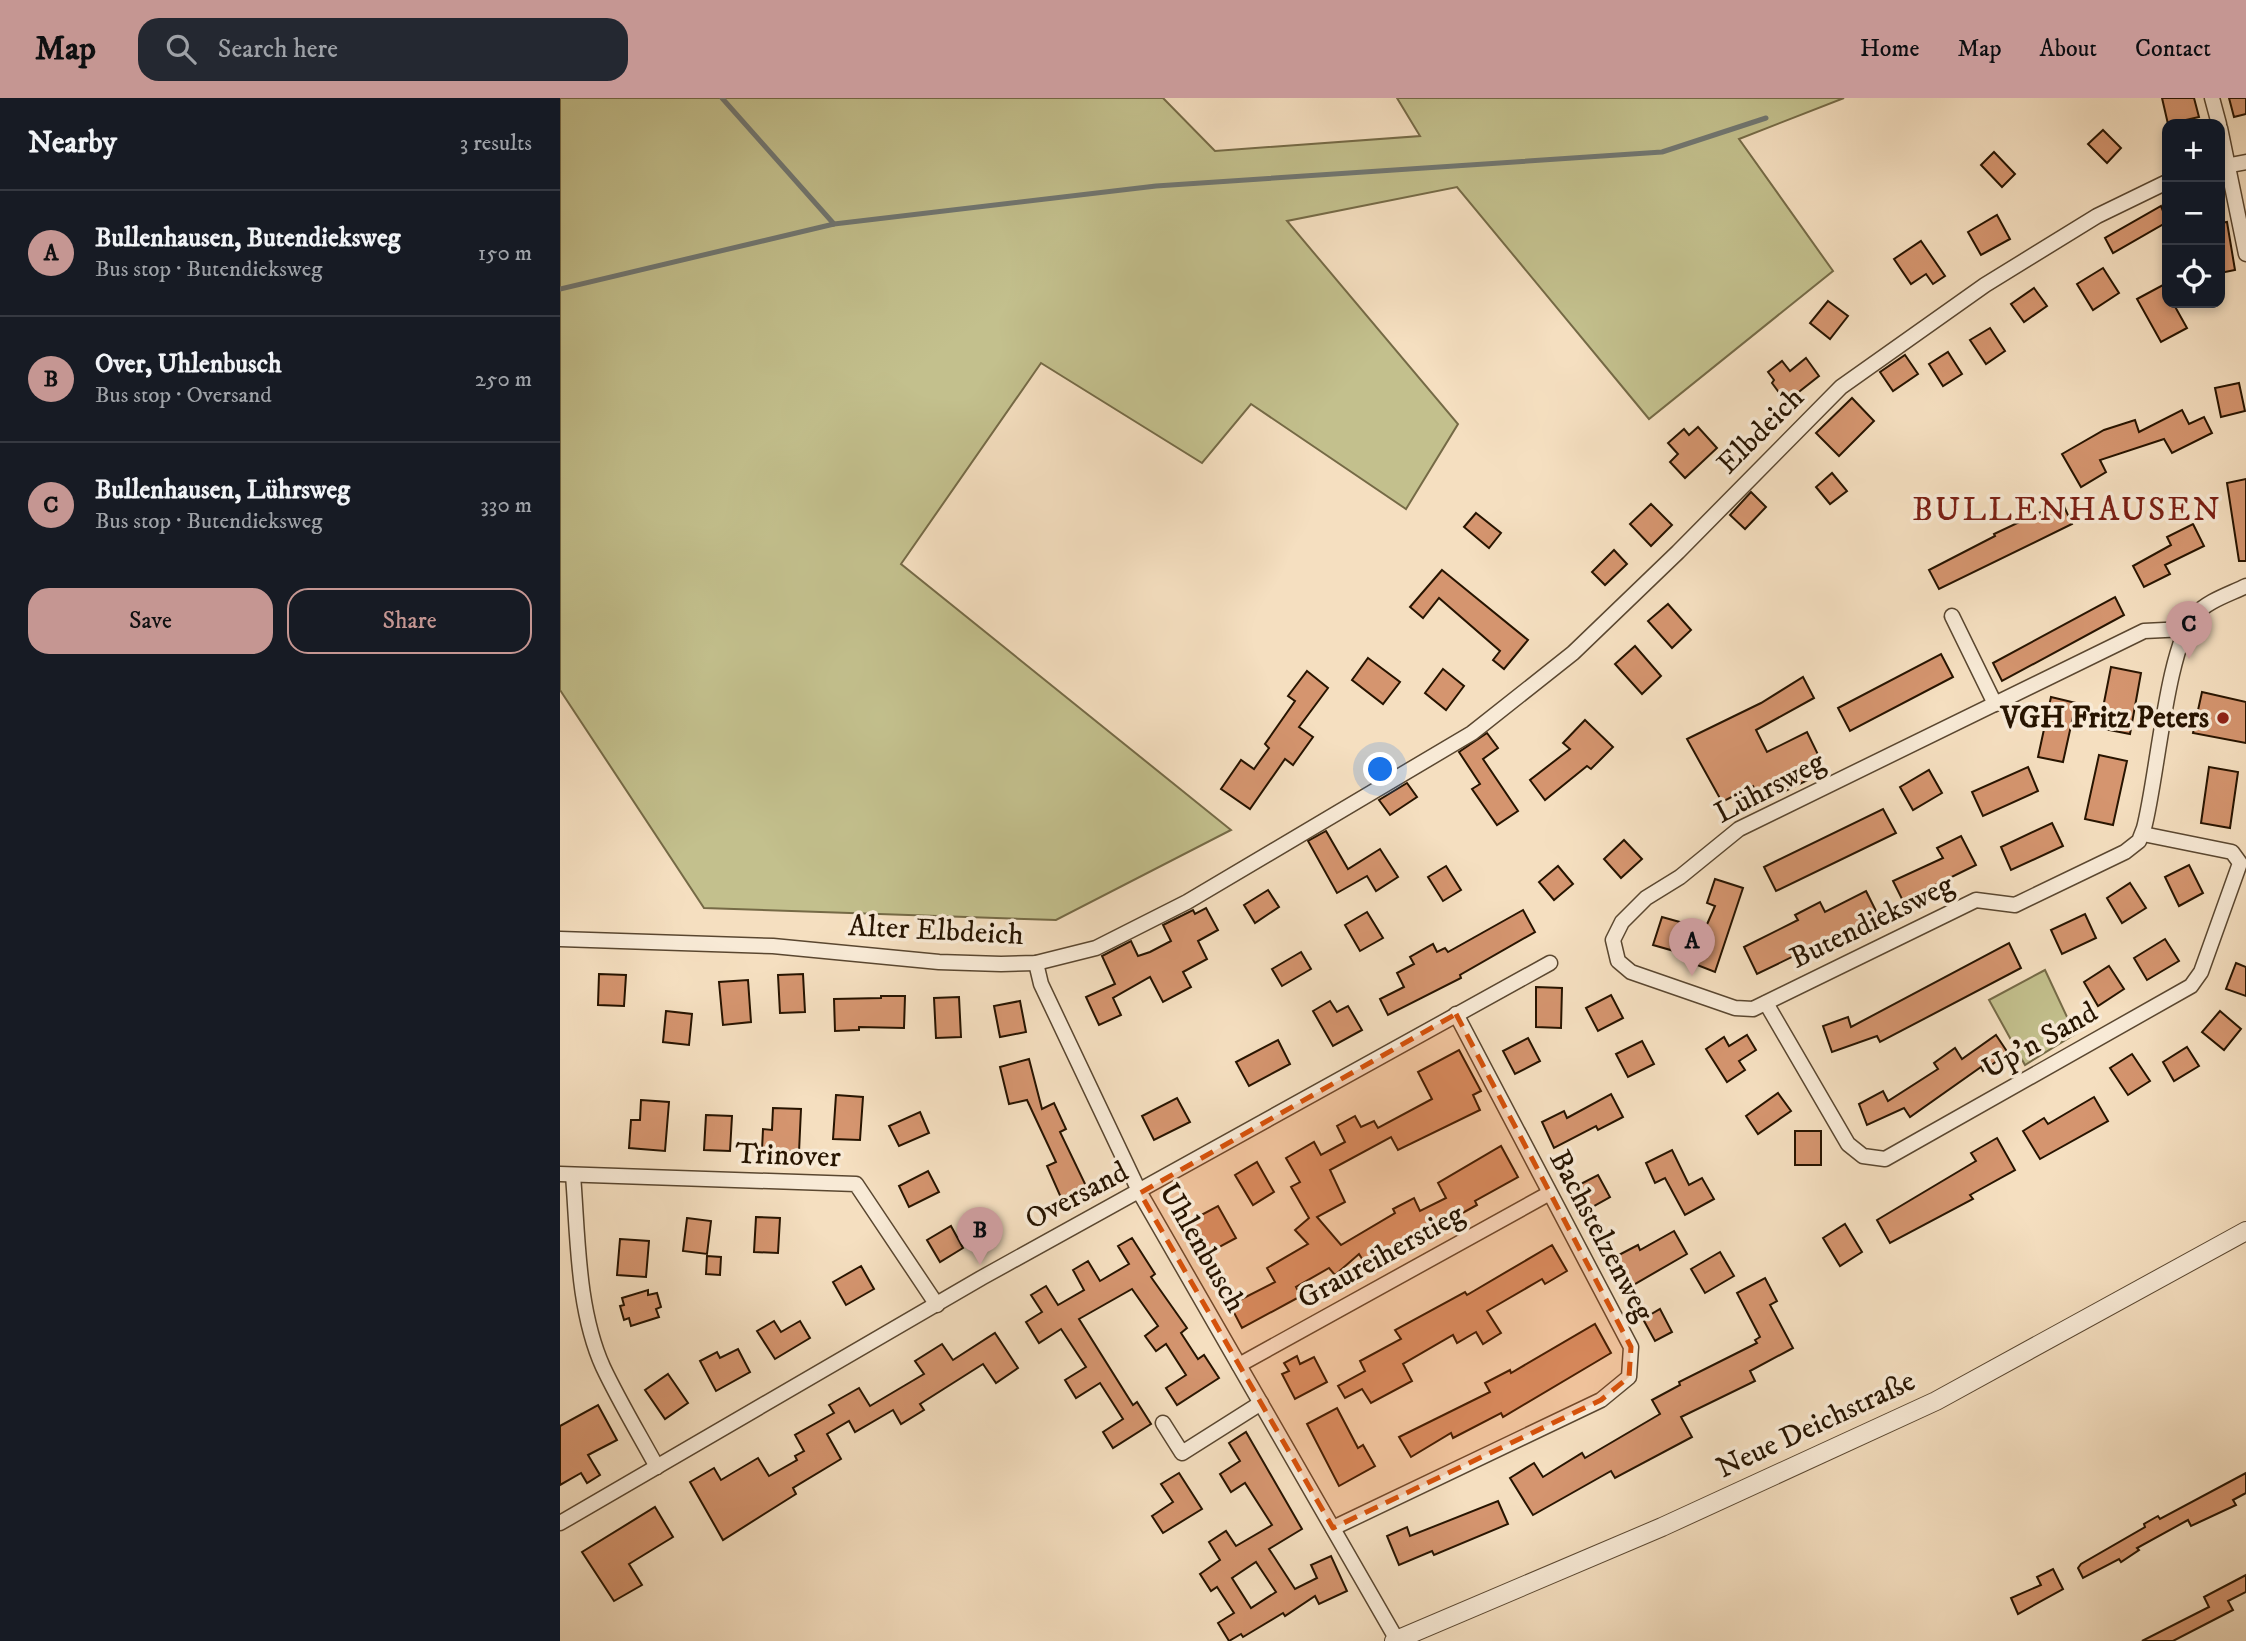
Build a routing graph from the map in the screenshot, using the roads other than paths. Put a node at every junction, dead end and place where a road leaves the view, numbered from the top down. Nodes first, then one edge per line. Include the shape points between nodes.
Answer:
1 (2212, 98) edge
2 (2217, 119) edge
3 (2246, 162) edge
4 (2225, 165) edge
5 (2225, 169) edge
6 (2162, 184) edge
7 (2246, 254) edge
8 (2246, 586) edge
9 (1952, 616) dead end
10 (2185, 629) junction
11 (1995, 704) junction
12 (1425, 761) joint
13 (2143, 834) junction
14 (560, 939) edge
15 (1618, 961) joint
16 (1036, 962) junction
17 (1550, 963) dead end
18 (1766, 1003) junction
19 (1456, 1014) junction
20 (566, 1174) edge
21 (1140, 1193) junction
22 (1548, 1194) junction
23 (2246, 1231) edge
24 (937, 1305) junction
25 (1239, 1365) junction
26 (1261, 1404) junction
27 (1163, 1423) dead end
28 (657, 1467) junction
29 (560, 1523) edge
30 (1333, 1528) junction
31 (1396, 1640) edge

1 - 2 street
3 - 4 street
5 - 7 street
6 - 12 street, Elbdeich via 2097,216 1985,285 1841,387 1573,653 1472,733
8 - 10 street via 2202,608
9 - 11 street
10 - 11 street, Lührsweg via 2144,631
10 - 13 street
11 - 15 street, Lührsweg via 1739,828 1680,877 1646,898 1622,922 1613,940
12 - 16 street, Alter Elbdeich via 1149,923 1096,948
13 - 18 street, Butendieksweg via 2125,852 2015,905 1976,900
13 - 18 street, Up'n Sand via 2232,852 2240,863 2201,972 2191,986 1885,1159 1863,1156 1847,1144
14 - 16 street, Alter Elbdeich via 773,946 939,962
15 - 18 street, Butendieksweg via 1631,972 1735,1008 1754,1009
16 - 21 street, Uhlenbusch via 1041,984
17 - 19 street, Oversand
19 - 21 street, Oversand
19 - 22 street, Bachstelzenweg
20 - 24 street, Trinover via 856,1184
20 - 28 street, Trinover via 591,1329 602,1365
21 - 24 street, Oversand
21 - 25 street, Uhlenbusch
22 - 25 street, Graureiherstieg
22 - 30 street, Bachstelzenweg via 1631,1347 1629,1377 1601,1400
23 - 31 street, Neue Deichstraße via 1936,1401 1662,1527
24 - 28 street, Oversand
25 - 26 street, Uhlenbusch
26 - 27 street via 1182,1453
26 - 30 street, Uhlenbusch
28 - 29 street, Oversand
30 - 31 street, Uhlenbusch

